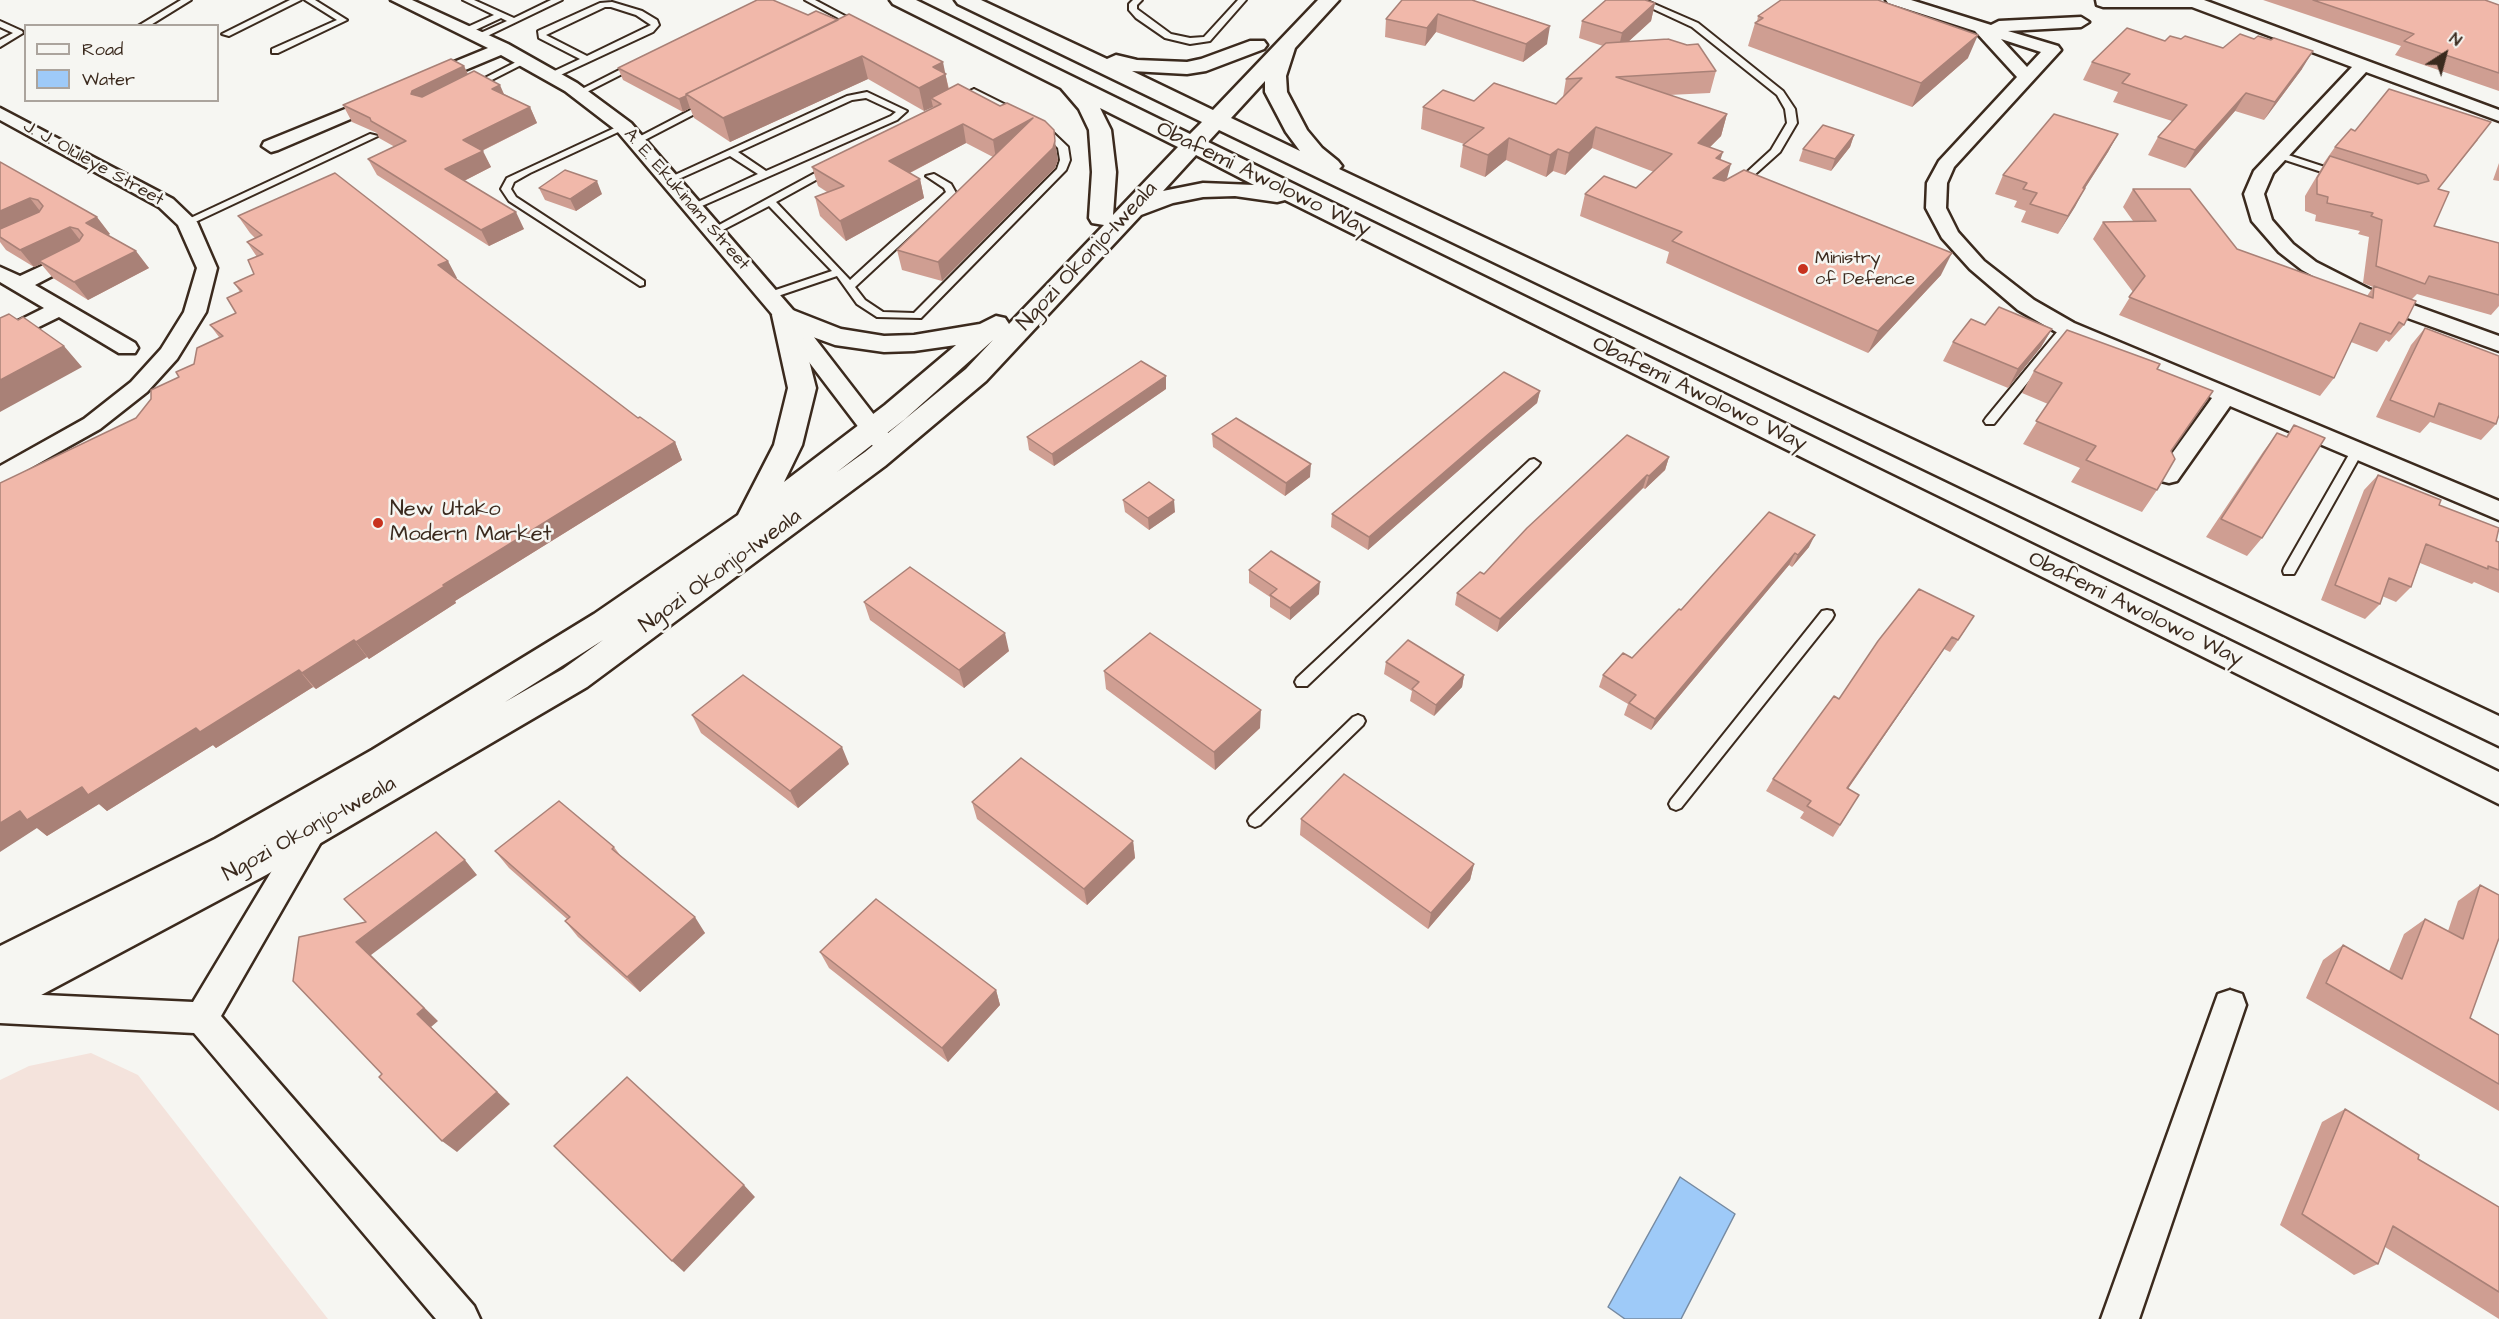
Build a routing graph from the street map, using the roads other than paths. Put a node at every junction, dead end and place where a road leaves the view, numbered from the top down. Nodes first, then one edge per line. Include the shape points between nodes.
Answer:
1 (187, 0) edge
2 (297, 0) edge
3 (309, 0) edge
4 (399, 0) edge
5 (467, 0) edge
6 (558, 0) edge
7 (809, 0) edge
8 (900, 0) edge
9 (965, 0) edge
10 (1138, 0) edge
11 (1242, 0) edge
12 (1301, 0) edge
13 (1329, 0) edge
14 (1638, 0) edge
15 (1894, 0) edge
16 (2191, 0) edge
17 (2493, 0) edge
18 (2104, 1) edge
19 (2499, 2) edge
20 (501, 15) junction
21 (514, 21) junction
22 (2081, 22) junction
23 (0, 24) edge
24 (145, 24) edge
25 (1980, 27) junction
26 (853, 33) edge
27 (226, 34) dead end
28 (472, 34) junction
29 (1274, 36) junction
30 (0, 44) edge
31 (2308, 46) junction
32 (502, 48) junction
33 (2052, 50) junction
34 (275, 51) dead end
35 (1074, 52) junction
36 (650, 58) edge
37 (586, 59) junction
38 (525, 61) junction
39 (2362, 66) junction
40 (551, 76) junction
41 (2027, 77) junction
42 (1226, 78) dead end
43 (1069, 84) junction
44 (2410, 84) junction
45 (2341, 88) junction
46 (466, 90) edge
47 (578, 93) junction
48 (718, 100) edge
49 (946, 105) edge
50 (1207, 107) junction
51 (0, 113) edge
52 (2499, 116) edge
53 (24, 126) junction
54 (630, 134) junction
55 (373, 136) edge
56 (0, 137) edge
57 (1182, 138) junction
58 (271, 146) dead end
59 (731, 152) junction
60 (2279, 155) junction
61 (843, 162) edge
62 (766, 175) junction
63 (931, 176) dead end
64 (2344, 176) edge
65 (669, 180) junction
66 (1357, 188) junction
67 (1728, 190) edge
68 (770, 201) junction
69 (1305, 201) junction
70 (692, 207) junction
71 (1132, 210) junction
72 (1101, 218) junction
73 (187, 222) junction
74 (713, 231) junction
75 (84, 252) edge
76 (839, 272) junction
77 (0, 273) edge
78 (640, 283) dead end
79 (19, 285) junction
80 (851, 285) junction
81 (776, 305) junction
82 (59, 309) junction
83 (2066, 328) junction
84 (988, 331) junction
85 (0, 339) edge
86 (2499, 344) edge
87 (127, 348) dead end
88 (2226, 396) junction
89 (1990, 421) dead end
90 (880, 439) junction
91 (2357, 451) junction
92 (1534, 463) dead end
93 (2169, 475) edge
94 (0, 477) edge
95 (2499, 511) edge
96 (750, 523) junction
97 (2289, 571) dead end
98 (1827, 615) dead end
99 (1302, 682) dead end
100 (1358, 721) dead end
101 (2499, 732) edge
102 (2499, 789) edge
103 (1676, 804) dead end
104 (1255, 820) dead end
105 (314, 828) junction
106 (0, 966) edge
107 (0, 998) edge
108 (2230, 1005) dead end
109 (0, 1008) edge
110 (202, 1018) junction
111 (461, 1319) edge
112 (2120, 1319) edge

1 - 24 lane
2 - 27 lane
3 - 34 lane via 343,20
4 - 28 street, A. E. Ekukinam Street
5 - 20 lane
6 - 21 lane
7 - 26 lane via 864,28
8 - 43 main road, Obafemi Awolowo Way
9 - 35 main road, Obafemi Awolowo Way
10 - 11 lane via 1133,10 1139,16 1167,36 1190,41 1207,39
12 - 29 main road, Ngozi Okonjo-Iweala
13 - 29 main road, Ngozi Okonjo-Iweala
14 - 67 lane via 1695,25 1780,93 1790,109 1792,123 1775,152
15 - 25 street
16 - 18 street
16 - 31 street
17 - 19 street
18 - 22 street
20 - 21 lane
20 - 28 lane
21 - 28 lane
22 - 25 street
22 - 33 street
23 - 30 lane via 20,33
25 - 33 street
25 - 41 street
28 - 32 street, A. E. Ekukinam Street
29 - 35 main road via 1206,65 1187,68 1137,66
29 - 42 main road, Ngozi Okonjo-Iweala
29 - 50 main road, Ngozi Okonjo-Iweala
29 - 66 main road via 1276,92 1284,111 1314,153
31 - 39 street
31 - 45 street
32 - 38 street, A. E. Ekukinam Street
32 - 58 street
33 - 41 street
35 - 50 main road, Obafemi Awolowo Way
36 - 47 lane
37 - 37 lane via 650,30 654,21 612,4 541,33
37 - 40 lane
38 - 40 street, A. E. Ekukinam Street
38 - 46 lane
39 - 44 street
39 - 45 street
40 - 47 street, A. E. Ekukinam Street
41 - 83 street via 1946,165 1937,183 1936,208 1949,234 1977,265 2026,305
43 - 57 main road, Obafemi Awolowo Way
43 - 72 main road via 1089,107 1100,130 1104,172
44 - 45 street
44 - 52 street
45 - 60 street
47 - 54 street, A. E. Ekukinam Street
48 - 54 lane
49 - 80 lane via 975,92 1040,126 1063,147 1065,160 1061,170 917,316 881,315 861,302
50 - 57 main road, Ngozi Okonjo-Iweala
50 - 66 main road, Obafemi Awolowo Way
51 - 53 street, J. J. Oluleye Street
53 - 56 street
53 - 73 street, J. J. Oluleye Street via 166,203
54 - 65 street, A. E. Ekukinam Street
54 - 78 lane via 527,171 510,180 506,189 512,200
55 - 73 lane
57 - 69 main road, Obafemi Awolowo Way
57 - 71 main road, Ngozi Okonjo-Iweala
57 - 72 main road, Ngozi Okonjo-Iweala
59 - 62 lane
59 - 62 lane via 849,98 867,95 902,111
59 - 65 lane
60 - 64 lane
60 - 86 street via 2264,171 2254,194 2262,221 2286,248 2309,266 2362,294
61 - 68 lane
62 - 70 lane
63 - 80 lane via 948,186 951,193
65 - 70 street, A. E. Ekukinam Street
66 - 101 main road, Obafemi Awolowo Way
68 - 74 lane
68 - 76 lane
69 - 71 main road via 1254,191 1203,190 1167,197
69 - 102 main road, Obafemi Awolowo Way
70 - 74 street, A. E. Ekukinam Street
71 - 90 main road, Ngozi Okonjo-Iweala via 976,375
72 - 84 main road, Ngozi Okonjo-Iweala
73 - 94 street, J. J. Oluleye Street via 207,268 195,312 169,354 139,387 92,424
74 - 81 street, A. E. Ekukinam Street
75 - 79 street
76 - 80 lane
76 - 81 lane
77 - 79 street
79 - 82 street
81 - 84 main road via 835,337 861,342 914,343
81 - 90 street, A. E. Ekukinam Street
81 - 96 main road via 802,388 788,445
82 - 85 street
82 - 87 street
83 - 88 street
83 - 89 lane
84 - 90 main road, Ngozi Okonjo-Iweala
88 - 91 street
88 - 93 street
90 - 96 main road, Ngozi Okonjo-Iweala
90 - 105 main road, Ngozi Okonjo-Iweala via 741,559 575,678
91 - 95 street
91 - 97 lane
92 - 99 lane
96 - 106 main road, Ngozi Okonjo-Iweala via 605,623 384,760 228,849
98 - 103 lane
100 - 104 lane
105 - 107 main road, Ngozi Okonjo-Iweala
105 - 110 street
108 - 112 street
109 - 110 street
110 - 111 street

